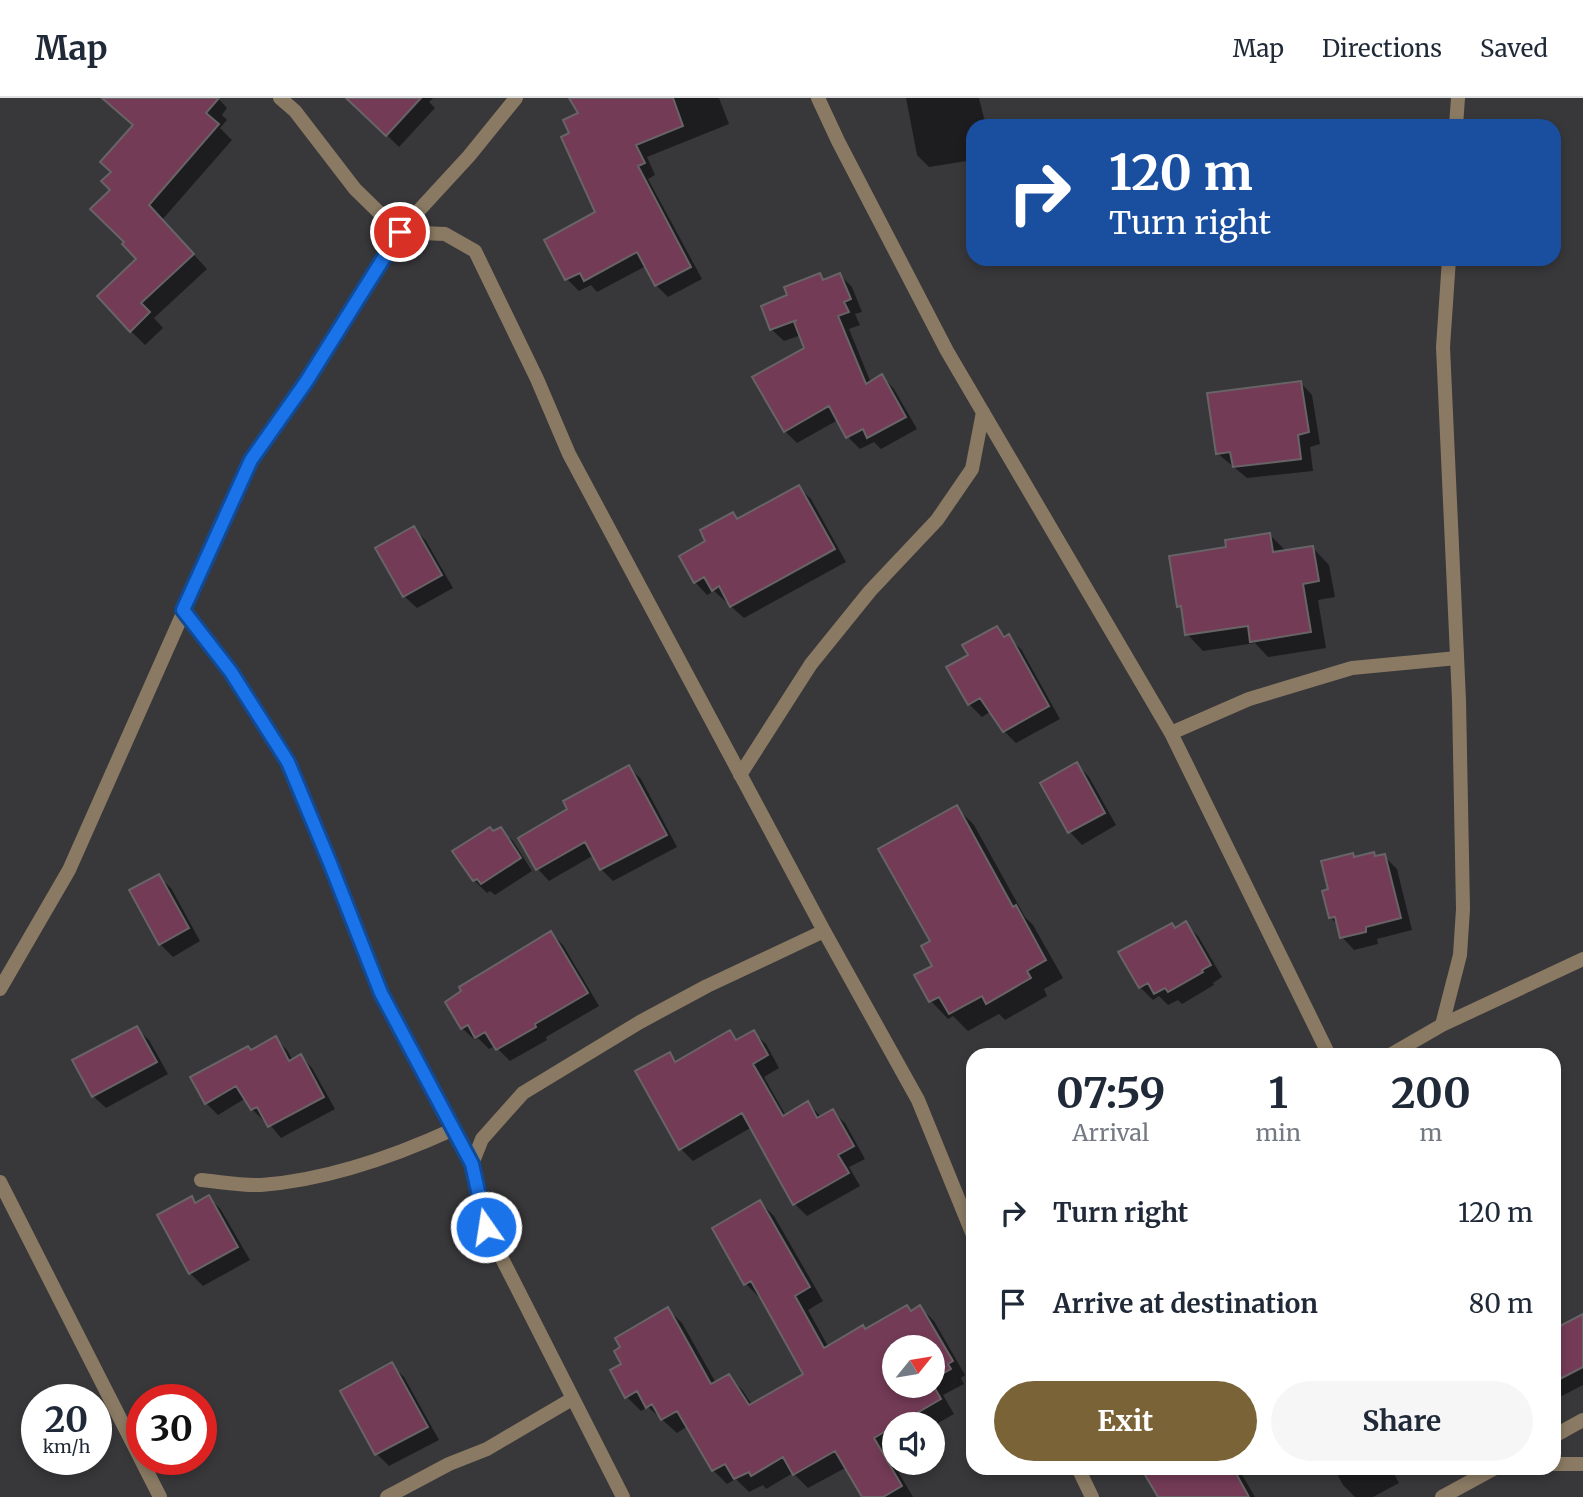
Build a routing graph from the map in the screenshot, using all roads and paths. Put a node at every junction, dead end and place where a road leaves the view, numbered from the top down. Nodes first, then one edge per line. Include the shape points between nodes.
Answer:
1 (280, 98) edge
2 (516, 98) edge
3 (818, 98) edge
4 (1458, 98) edge
5 (1456, 119) edge
6 (400, 232) junction
7 (1449, 266) edge
8 (983, 412) junction
9 (183, 610) junction
10 (1457, 658) junction
11 (1171, 733) junction
12 (740, 775) junction
13 (824, 931) junction
14 (1583, 959) edge
15 (0, 989) edge
16 (1442, 1025) junction
17 (1326, 1048) edge
18 (1402, 1048) edge
19 (454, 1129) junction
20 (472, 1164) junction
21 (201, 1180) dead end
22 (0, 1182) edge
23 (966, 1218) edge
24 (572, 1399) junction
25 (1583, 1420) edge
26 (1561, 1432) edge
27 (1561, 1464) edge
28 (1583, 1464) edge
29 (1081, 1475) edge
30 (1477, 1475) edge
31 (160, 1497) edge
32 (387, 1497) edge
33 (623, 1497) edge
34 (1092, 1497) edge
35 (1443, 1497) edge

1 - 6 street via 355,189
2 - 6 street
3 - 8 street
4 - 5 street
6 - 9 street via 251,460
6 - 12 street via 445,234 475,251 569,454
7 - 10 street via 1443,346
8 - 11 street
8 - 12 street via 972,469 937,520 870,591 811,664
9 - 15 street via 69,870
9 - 19 street via 231,672 288,762 381,993
10 - 11 street via 1352,668 1249,699
10 - 16 street via 1463,909 1460,954
11 - 17 street
12 - 13 street
13 - 20 street via 707,986 523,1093 482,1139
13 - 23 street via 918,1100
14 - 16 street
16 - 18 street
19 - 20 street
19 - 21 street via 312,1179 258,1185
20 - 24 street via 486,1227
22 - 31 street
24 - 32 street via 487,1449
24 - 33 street
25 - 26 street
27 - 28 street
29 - 34 street
30 - 35 street

